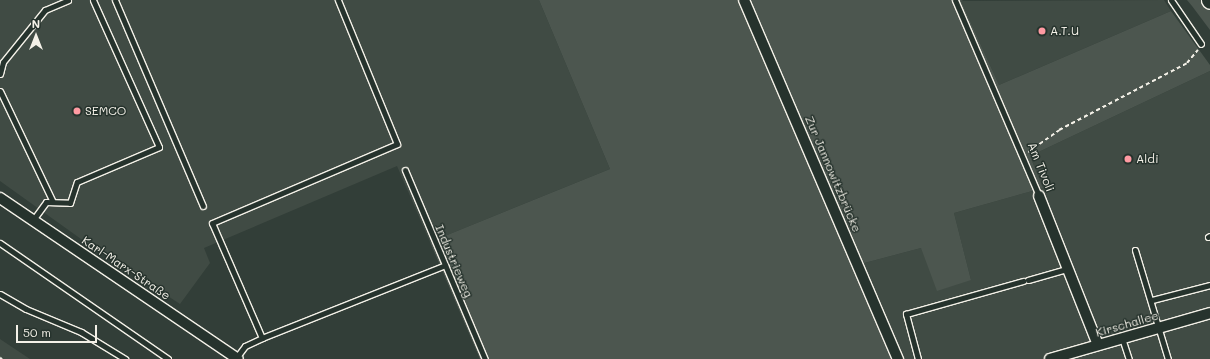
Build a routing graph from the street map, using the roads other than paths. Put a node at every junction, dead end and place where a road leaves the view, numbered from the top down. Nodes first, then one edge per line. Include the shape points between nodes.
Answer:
1 (68, 0) edge
2 (93, 0) edge
3 (115, 0) edge
4 (338, 0) edge
5 (744, 0) edge
6 (955, 0) edge
7 (1170, 0) edge
8 (1201, 44) road end
9 (0, 74) edge
10 (0, 91) edge
11 (405, 170) dead end
12 (1038, 196) joint
13 (0, 198) edge
14 (53, 202) junction
15 (203, 206) dead end
16 (33, 220) junction
17 (0, 243) edge
18 (1135, 250) dead end
19 (444, 264) junction
20 (1066, 269) junction
21 (1210, 285) edge
22 (0, 294) edge
23 (1152, 300) junction
24 (1210, 313) edge
25 (1160, 328) junction
26 (262, 338) junction
27 (1122, 338) junction
28 (1098, 345) junction
29 (237, 358) edge
30 (125, 359) edge
31 (168, 359) edge
32 (484, 359) edge
33 (898, 359) edge
34 (918, 359) edge
35 (1050, 359) edge
36 (1129, 359) edge
37 (1168, 359) edge

1 - 9 lane via 45,10 3,62
2 - 14 lane via 159,147 77,182 70,203
3 - 15 lane
4 - 26 lane via 397,144 212,223
5 - 33 street, Zur Jannowitzbrücke
6 - 12 lane, Am Tivoli
7 - 8 lane
10 - 14 lane
11 - 19 lane, Industrieweg
12 - 20 street, Am Tivoli
13 - 16 street, Karl-Marx-Straße
14 - 16 lane via 46,202
16 - 29 street, Karl-Marx-Straße
17 - 31 lane
18 - 23 lane
19 - 26 lane
19 - 32 lane, Industrieweg
20 - 28 street, Am Tivoli
20 - 34 lane via 906,314
21 - 23 lane
22 - 30 lane via 26,310 81,332
23 - 25 lane
24 - 25 street, Kirschallee
25 - 27 street, Kirschallee
25 - 37 lane
26 - 29 lane via 245,346
27 - 28 street, Kirschallee
27 - 36 lane
28 - 35 street, Kirschallee

